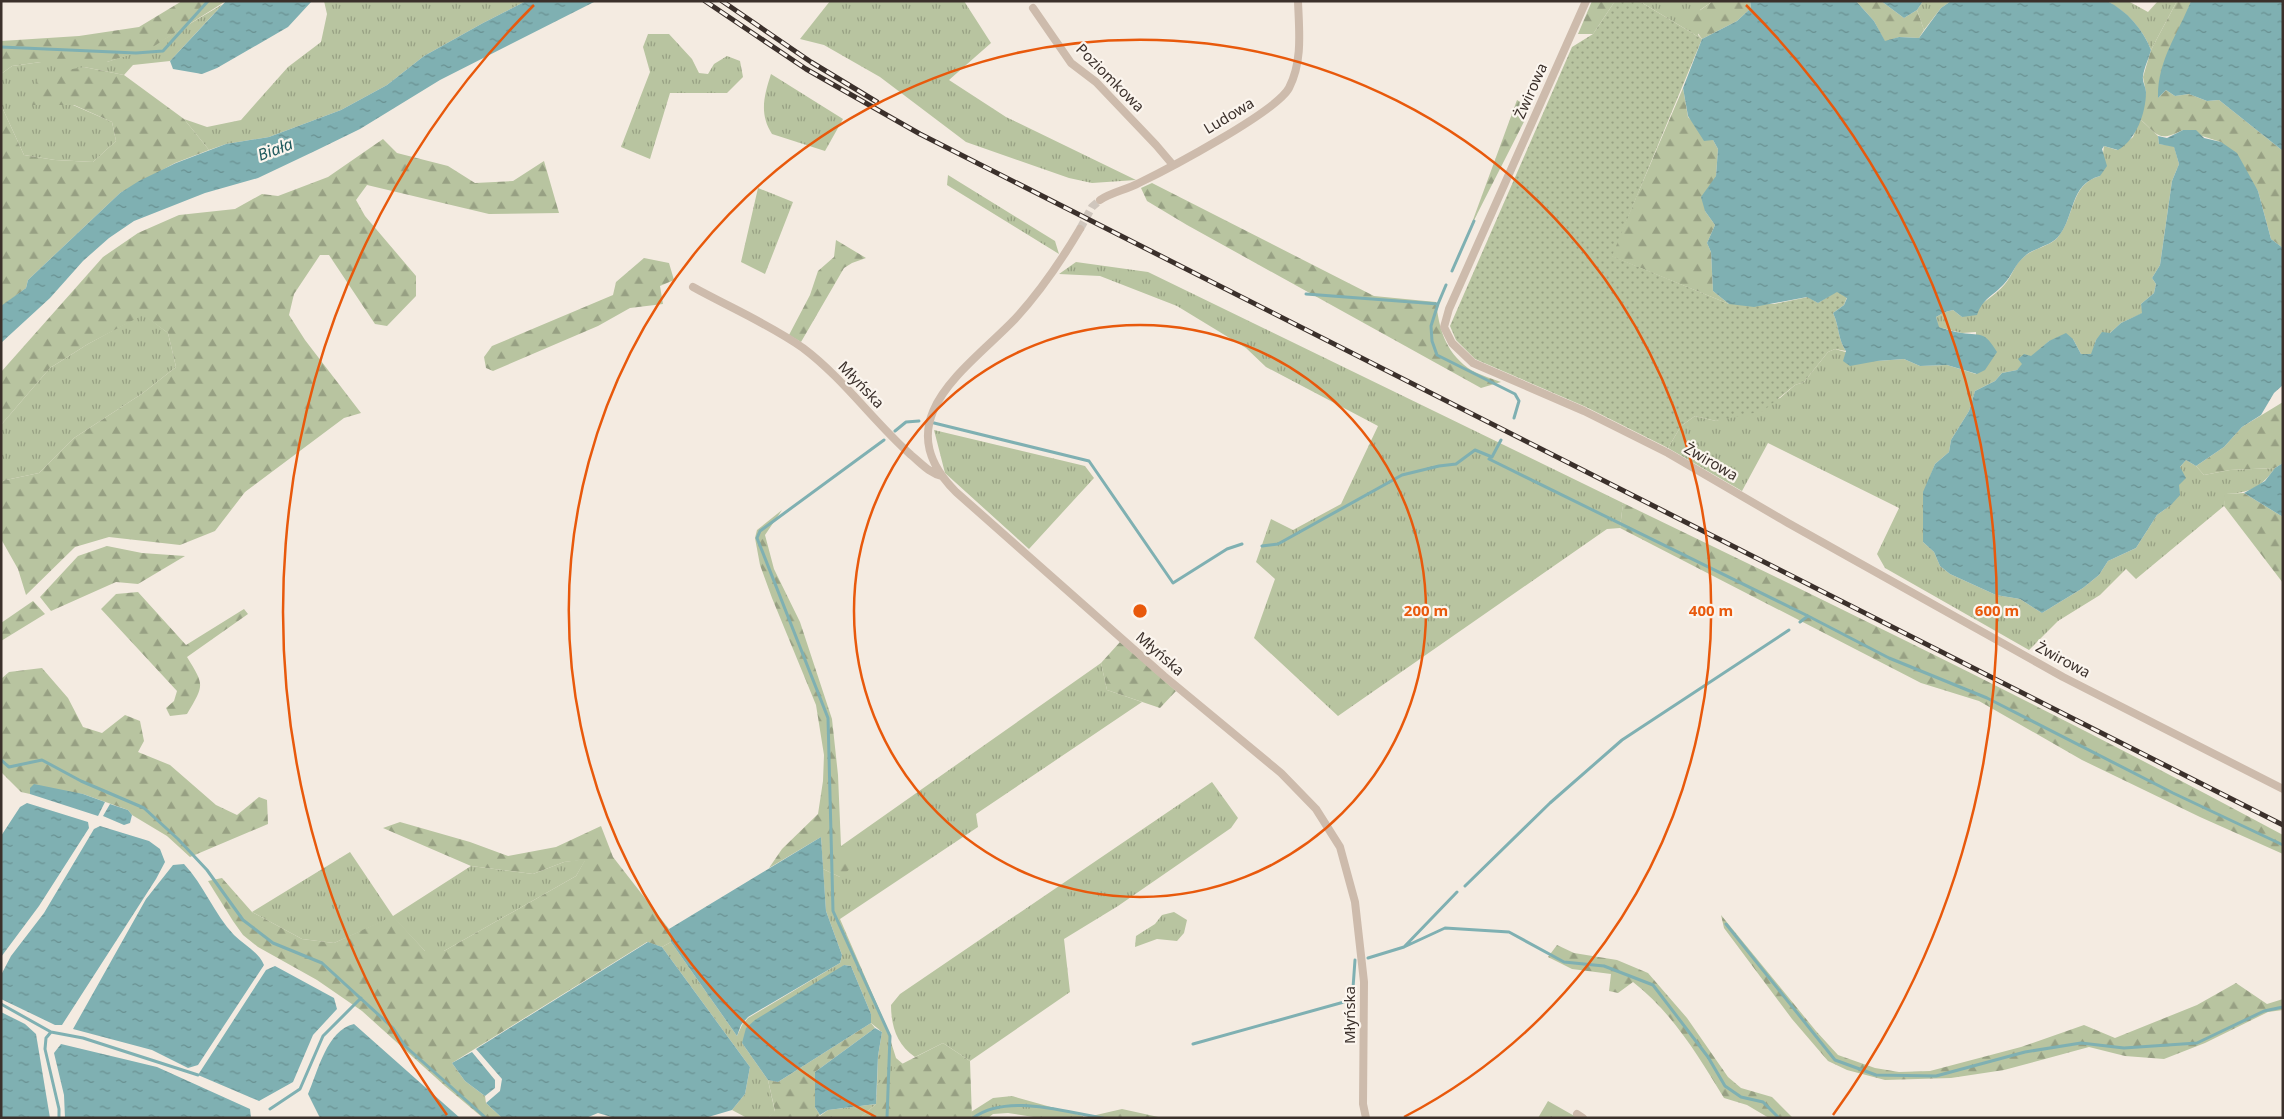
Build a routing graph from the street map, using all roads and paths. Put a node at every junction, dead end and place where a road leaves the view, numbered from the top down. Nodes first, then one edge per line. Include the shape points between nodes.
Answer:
1 (1298, 1) edge
2 (1586, 1) edge
3 (1034, 8) dead end
4 (1173, 165) junction
5 (1100, 200) tunnel mouth
6 (1080, 229) tunnel mouth
7 (693, 288) dead end
8 (942, 476) junction
9 (2283, 789) edge
10 (1366, 1118) edge

1 - 4 street, Ludowa via 1299,54 1294,77 1284,95 1256,116
2 - 9 street, Żwirowa via 1449,309 1444,327 1452,343 1472,363 1584,411 1668,453 2063,677
3 - 4 street, Poziomkowa via 1071,63 1096,82
4 - 5 street, Ludowa
6 - 8 street via 1028,304 948,386 933,410 927,436 930,453
7 - 8 street, Młyńska via 803,348 896,441 933,474
8 - 10 street, Młyńska via 1143,658 1281,773 1316,810 1340,847 1355,902 1364,982 1363,1104

